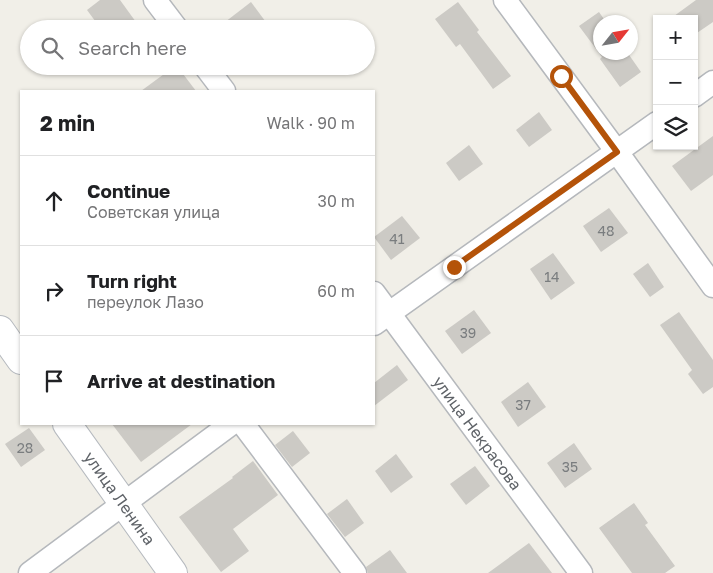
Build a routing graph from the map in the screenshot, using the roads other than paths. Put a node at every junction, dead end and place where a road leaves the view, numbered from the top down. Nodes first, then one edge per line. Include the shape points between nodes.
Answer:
1 (156, 0) edge
2 (505, 0) edge
3 (170, 20) edge
4 (212, 75) edge
5 (713, 82) edge
6 (223, 90) edge
7 (698, 93) edge
8 (653, 126) edge
9 (617, 152) junction
10 (713, 286) edge
11 (375, 295) edge
12 (382, 319) edge
13 (0, 330) edge
14 (20, 359) edge
15 (67, 425) edge
16 (230, 425) edge
17 (244, 425) edge
18 (123, 504) junction
19 (30, 573) edge
20 (173, 573) edge
21 (355, 573) edge
22 (581, 573) edge

1 - 3 street
2 - 9 street
4 - 6 street
5 - 7 street
8 - 9 street
9 - 10 street
9 - 12 street
11 - 12 street, улица Некрасова
12 - 22 street, улица Некрасова
13 - 14 main road
15 - 18 main road, улица Ленина
16 - 18 street
17 - 21 street
18 - 19 street
18 - 20 main road, улица Ленина

